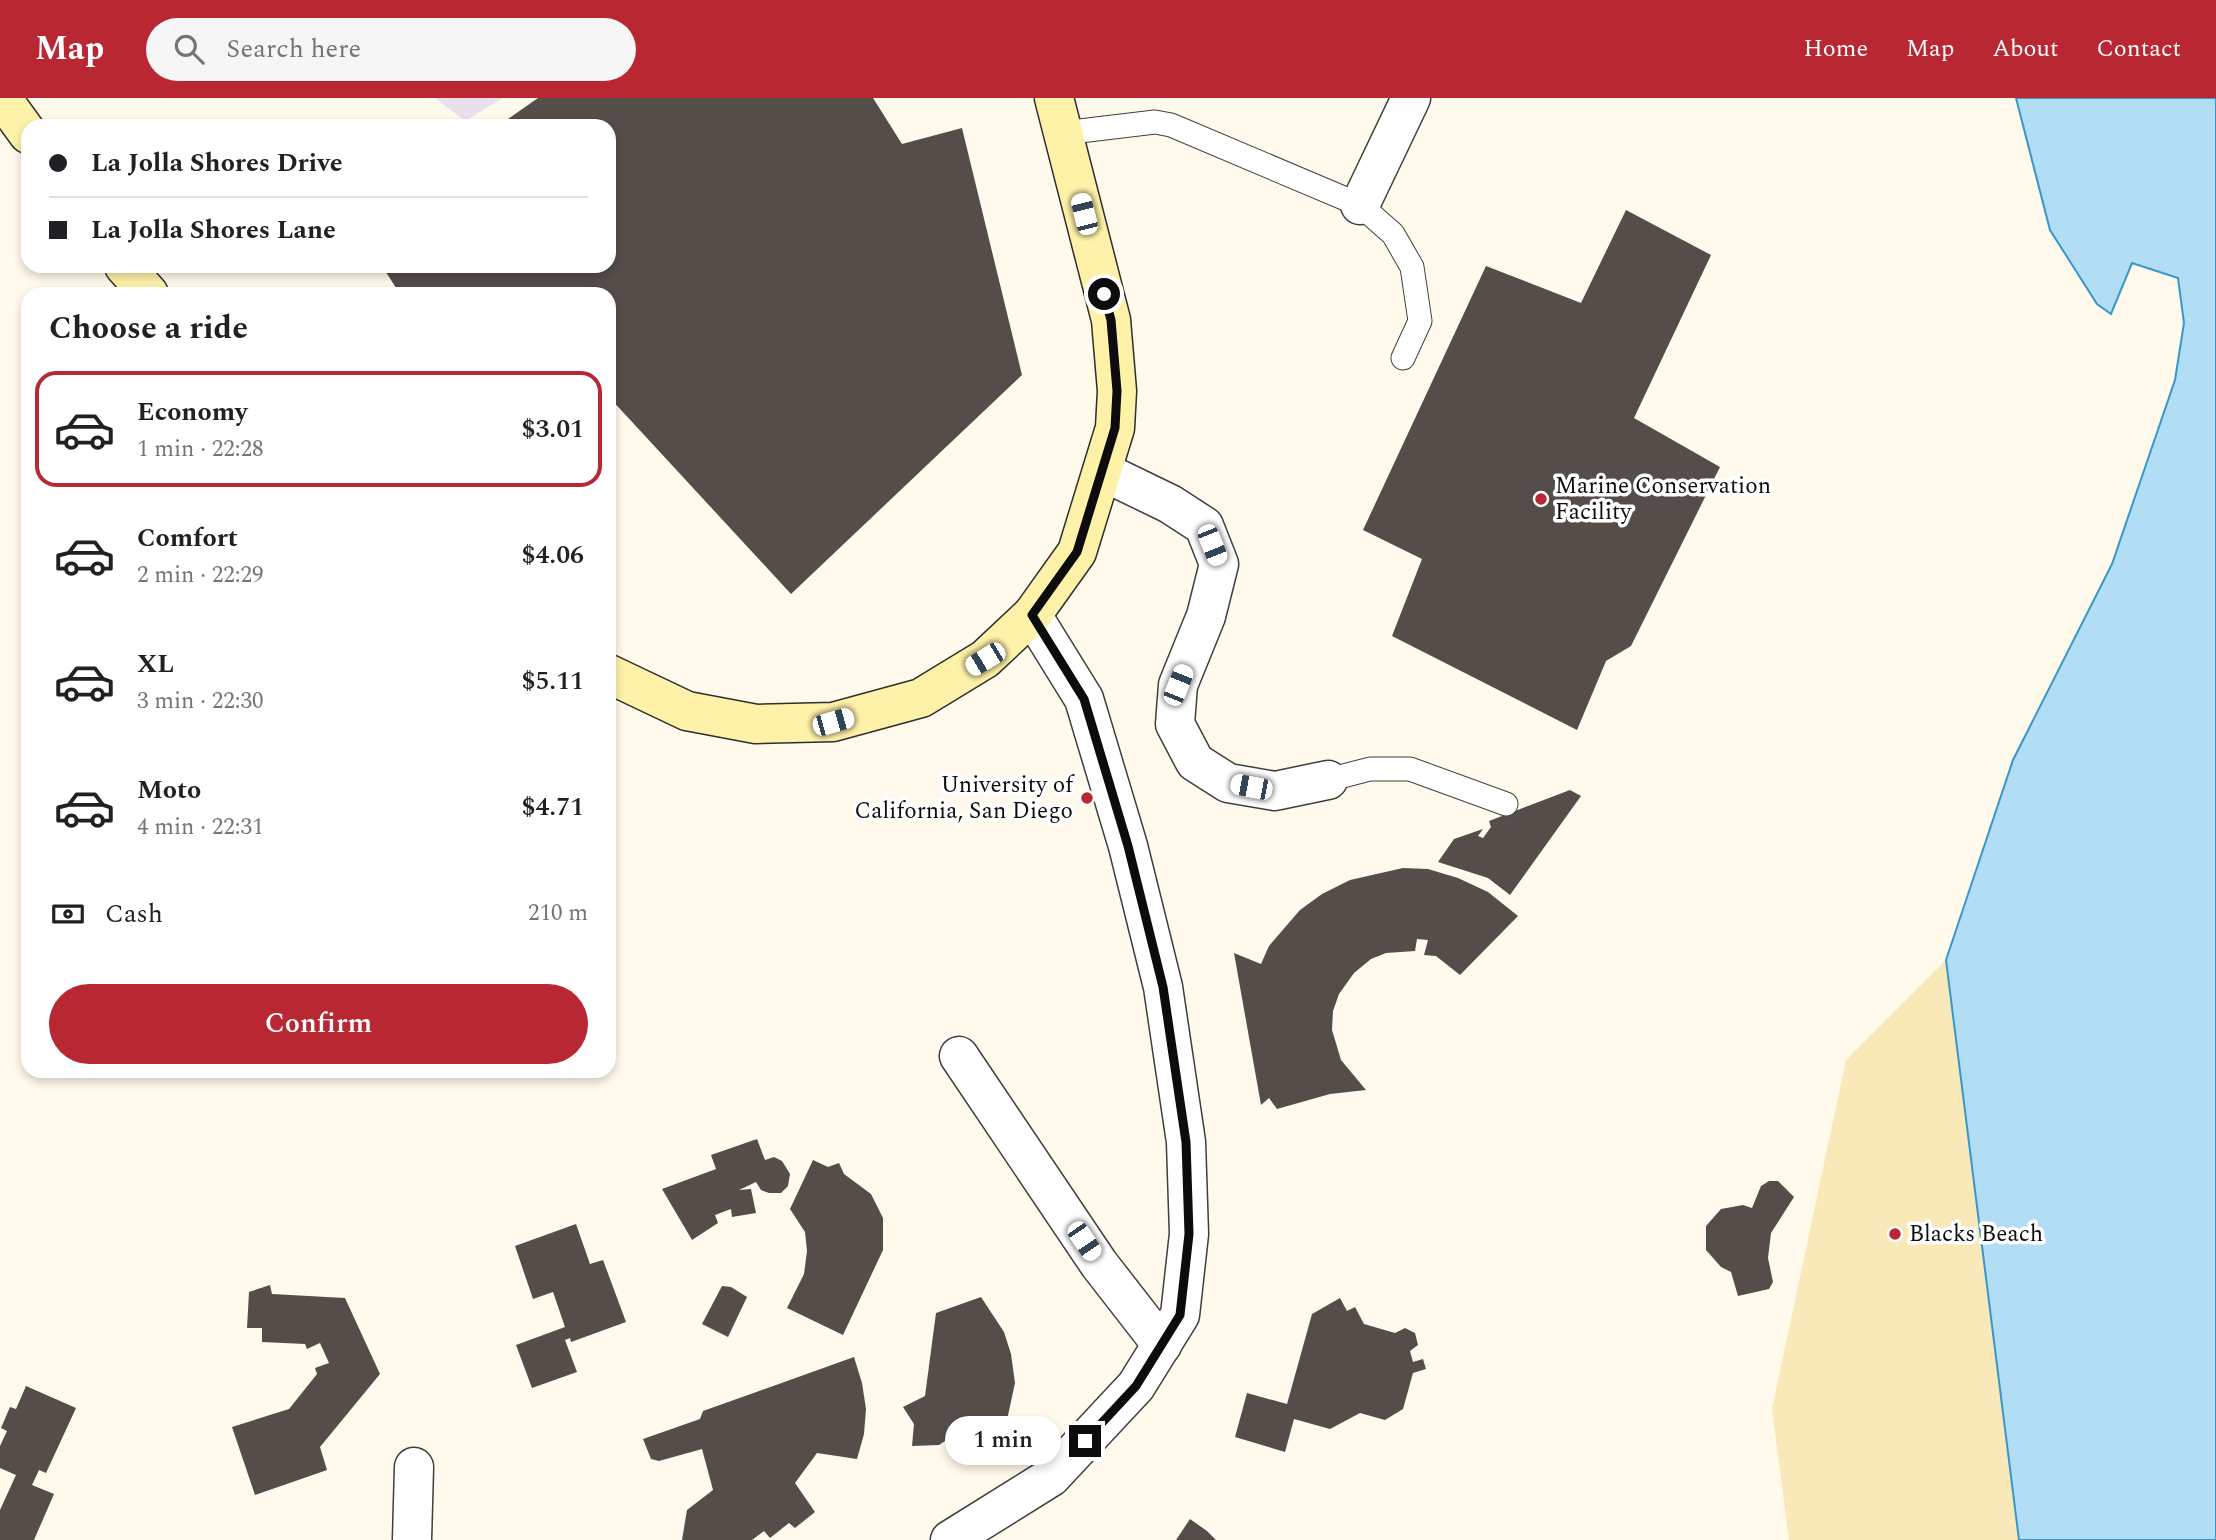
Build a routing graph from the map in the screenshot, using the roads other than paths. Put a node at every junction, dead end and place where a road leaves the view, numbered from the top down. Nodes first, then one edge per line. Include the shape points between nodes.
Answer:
1 (2, 98) edge
2 (1410, 98) edge
3 (1059, 116) edge
4 (21, 124) edge
5 (1360, 205) junction
6 (130, 273) edge
7 (143, 287) edge
8 (1403, 358) dead end
9 (1104, 472) junction
10 (1032, 615) junction
11 (616, 677) edge
12 (1328, 780) joint
13 (1506, 804) dead end
14 (959, 1056) dead end
15 (1162, 1345) junction
16 (414, 1467) dead end
17 (412, 1540) edge
18 (950, 1540) edge

1 - 4 main road
2 - 5 street
3 - 5 lane via 1171,125
3 - 9 main road via 1111,320 1117,391 1115,428
5 - 8 lane via 1393,234 1412,267 1420,321
6 - 7 main road
9 - 10 main road via 1077,552
9 - 12 street via 1204,526 1219,564 1206,616 1178,685 1175,724 1195,762 1228,783 1275,792
10 - 11 main road via 985,659 921,698 833,722 756,724 687,711
10 - 15 street via 1084,699 1128,846 1163,987 1186,1142 1189,1234 1180,1315
12 - 13 lane via 1370,769 1410,769
14 - 15 street via 1099,1265
15 - 18 street via 1136,1386 1051,1477
16 - 17 street

